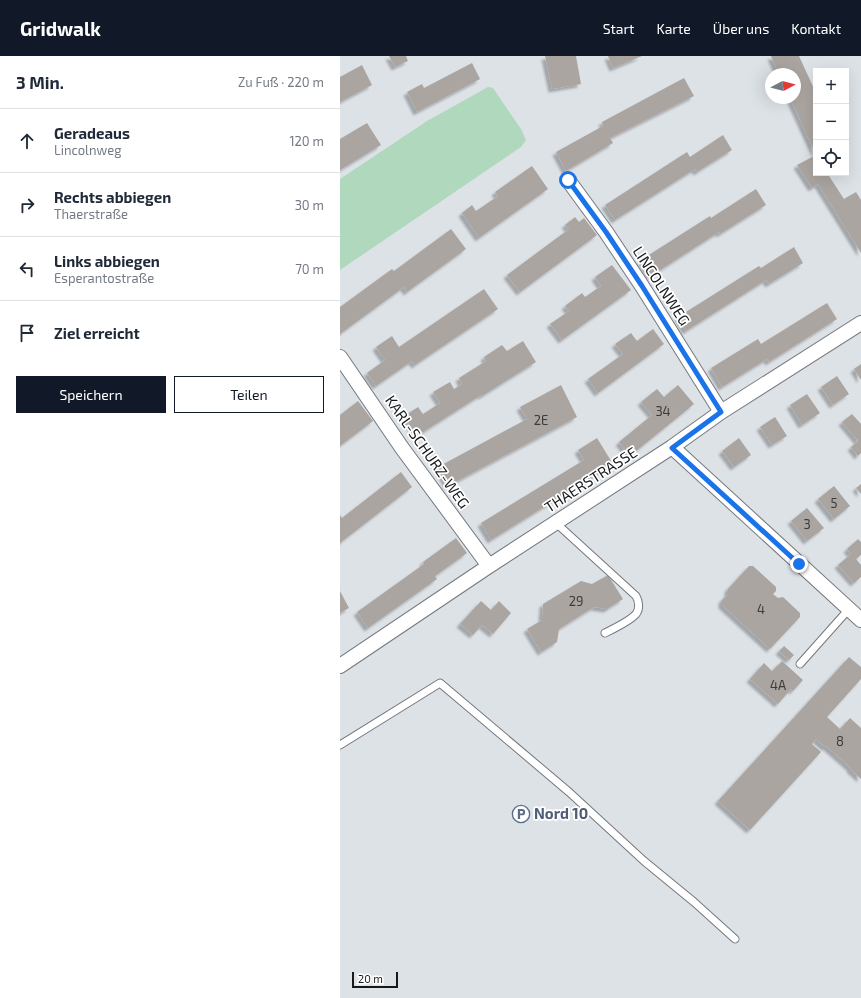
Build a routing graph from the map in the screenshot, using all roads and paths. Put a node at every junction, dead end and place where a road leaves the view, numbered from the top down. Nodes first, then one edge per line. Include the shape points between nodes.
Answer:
1 (568, 180) dead end
2 (861, 323) edge
3 (340, 357) edge
4 (721, 412) junction
5 (672, 448) junction
6 (556, 523) junction
7 (489, 566) junction
8 (849, 609) junction
9 (861, 620) edge
10 (605, 633) dead end
11 (800, 664) dead end
12 (340, 666) edge
13 (340, 745) edge
14 (735, 939) dead end

1 - 4 street, LINCOLNWEG via 638,280
2 - 4 street, THAERSTRASSE
3 - 7 street, KARL-SCHURZ-WEG via 402,448
4 - 5 street, THAERSTRASSE
5 - 6 street, THAERSTRASSE
5 - 8 street
6 - 7 street, THAERSTRASSE
6 - 10 lane via 636,596 639,603 637,614
7 - 12 street, THAERSTRASSE
8 - 9 street
8 - 11 lane
13 - 14 lane via 440,683 569,792

